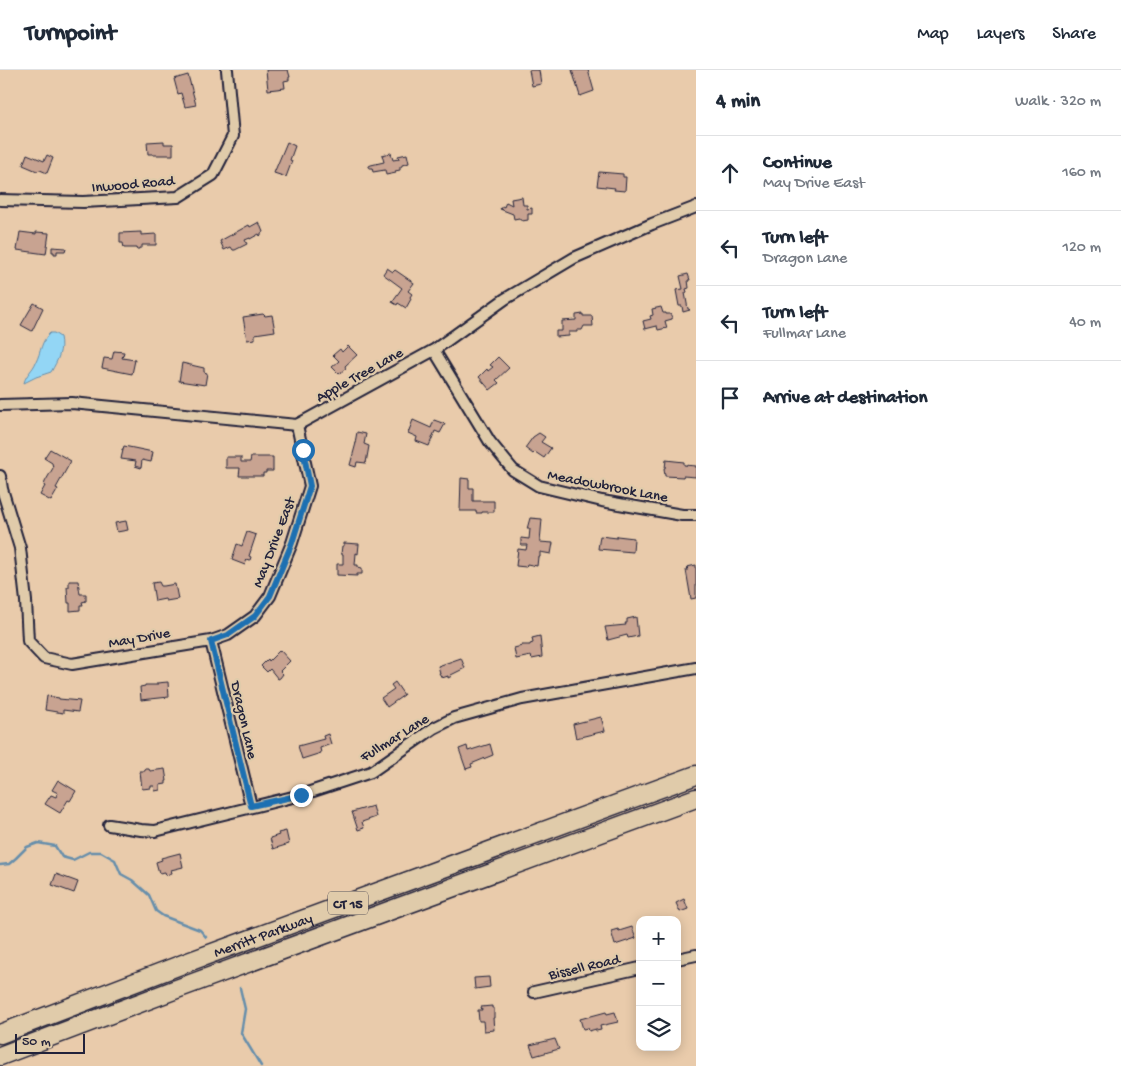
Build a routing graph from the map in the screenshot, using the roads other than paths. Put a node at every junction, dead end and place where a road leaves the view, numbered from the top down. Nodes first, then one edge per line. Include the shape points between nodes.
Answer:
1 (227, 70) edge
2 (0, 200) edge
3 (696, 208) edge
4 (434, 350) junction
5 (0, 405) edge
6 (297, 425) junction
7 (0, 476) edge
8 (696, 515) edge
9 (211, 641) junction
10 (696, 668) edge
11 (696, 775) edge
12 (696, 798) edge
13 (251, 806) junction
14 (109, 825) dead end
15 (696, 955) edge
16 (681, 958) edge
17 (636, 969) edge
18 (534, 992) dead end
19 (82, 1025) junction
20 (0, 1034) edge
21 (0, 1056) edge
22 (13, 1066) edge

1 - 2 street, Inwood Road via 233,136 213,175 178,197 83,202
3 - 4 street, Apple Tree Lane via 574,258 504,299
4 - 6 street, Apple Tree Lane
4 - 8 street, Meadowbrook Lane via 490,442 513,470 539,486 602,502
5 - 6 street via 72,403
6 - 9 street, May Drive East via 310,486 292,543 270,596 255,616 228,635
7 - 9 street, May Drive via 20,548 28,641 44,658 72,664
9 - 13 street, Dragon Lane
10 - 13 street, Fullmar Lane via 522,700 454,718 434,728 371,772 301,795
11 - 20 highway, Merritt Parkway / CT 15
12 - 19 highway, Merritt Parkway / CT 15
13 - 14 street, Fullmar Lane via 154,831
15 - 16 street
17 - 18 street, Bissell Road
19 - 21 highway, Merritt Parkway / CT 15
19 - 22 highway

